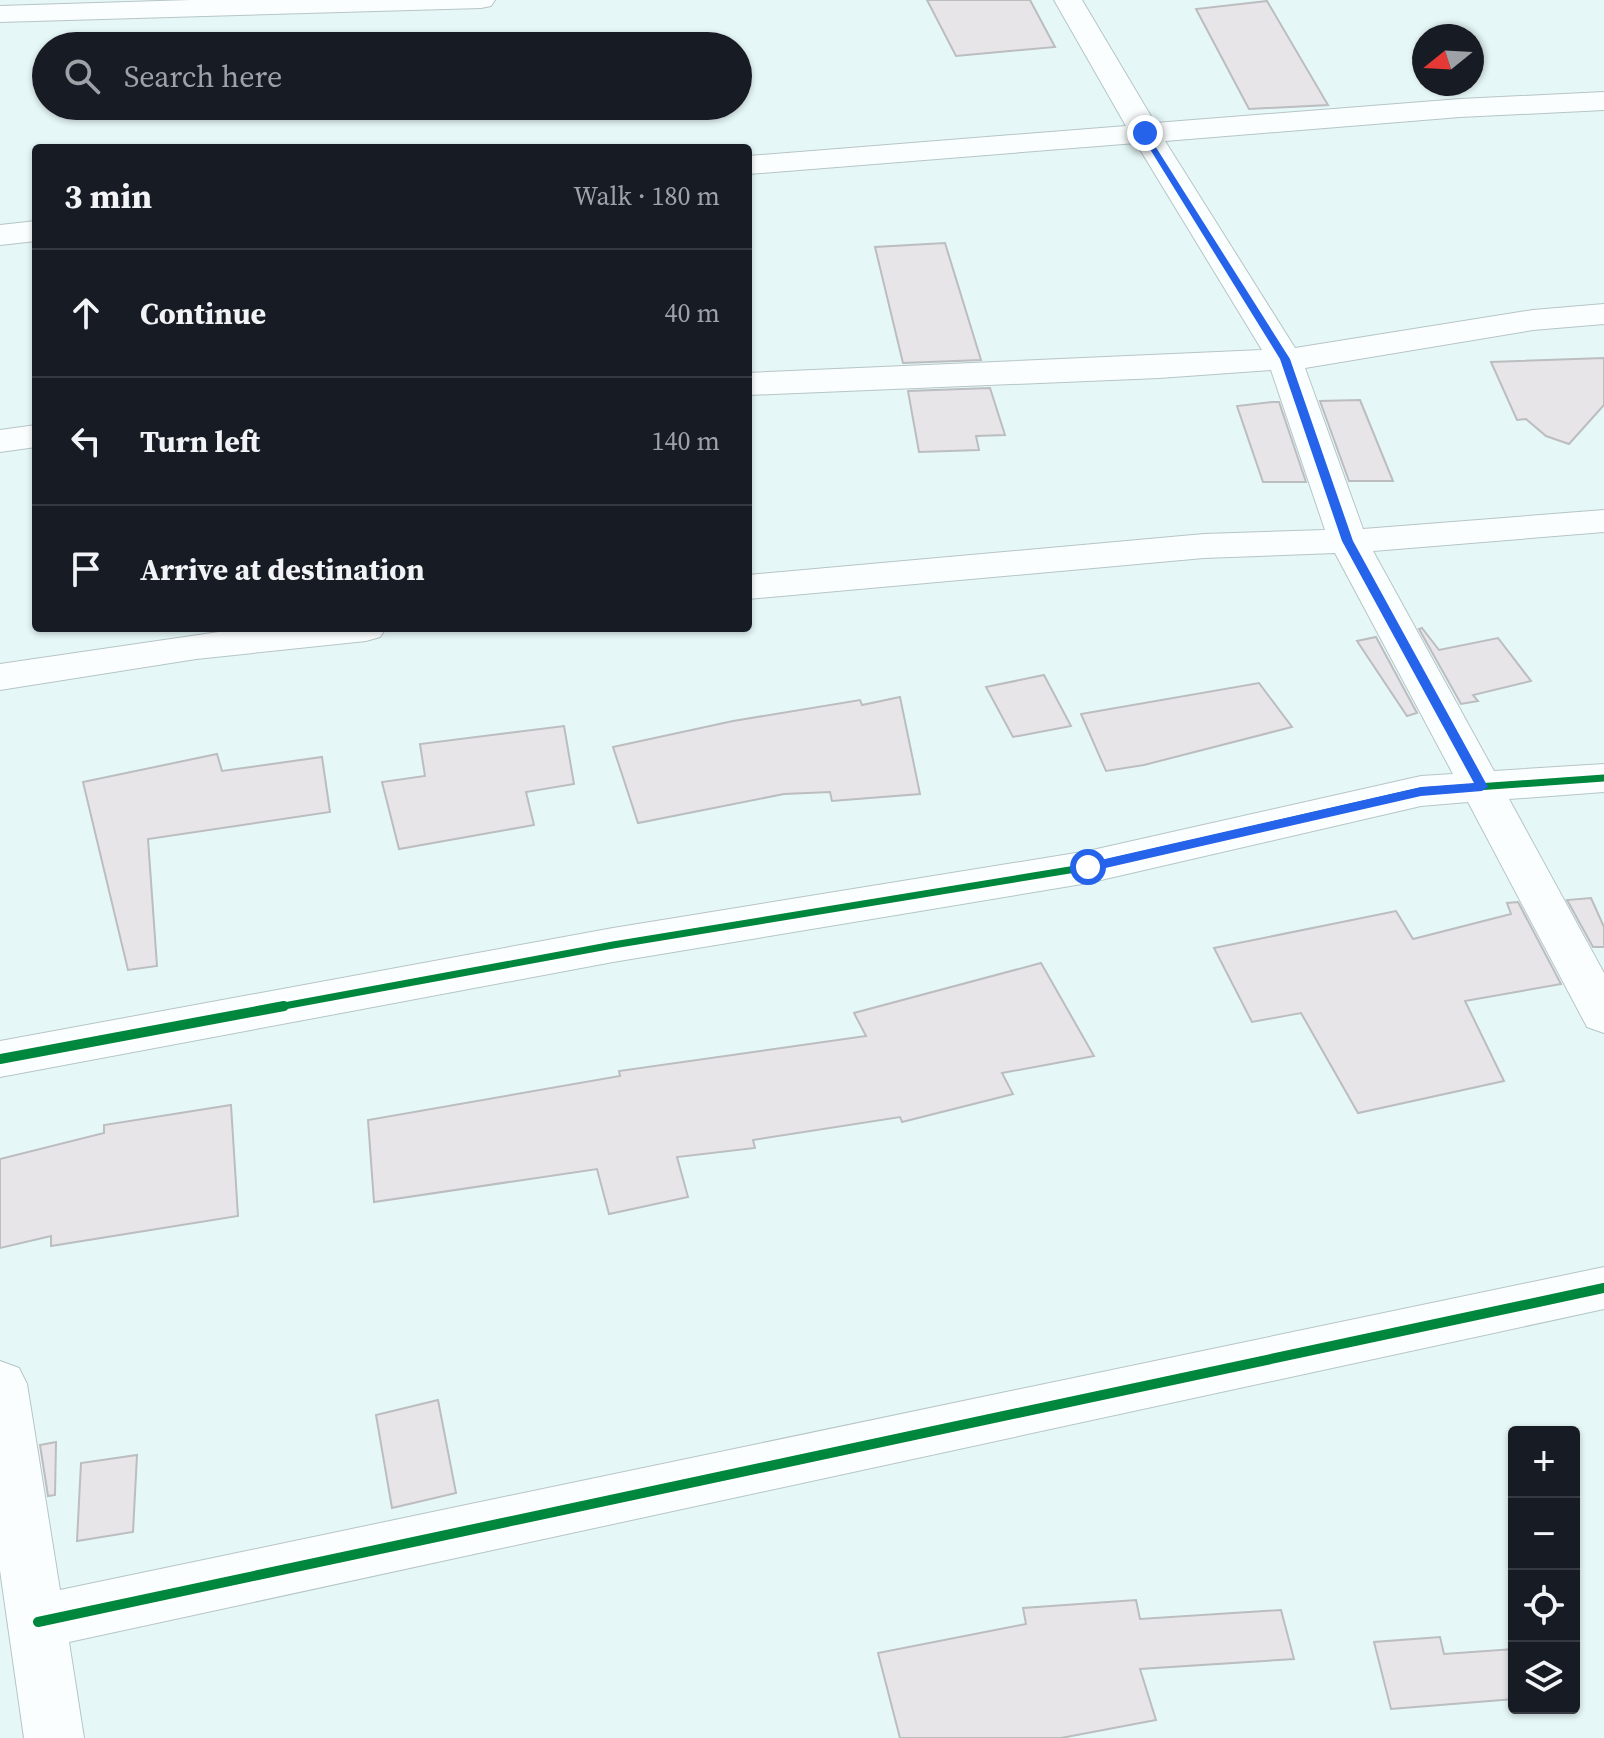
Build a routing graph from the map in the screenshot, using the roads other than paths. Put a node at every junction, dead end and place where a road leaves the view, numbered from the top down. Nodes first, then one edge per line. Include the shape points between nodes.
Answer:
1 (481, 0) edge
2 (1068, 0) edge
3 (0, 14) edge
4 (1604, 101) edge
5 (1145, 133) junction
6 (752, 165) edge
7 (32, 231) edge
8 (0, 235) edge
9 (1604, 314) edge
10 (1285, 359) junction
11 (752, 384) edge
12 (32, 437) edge
13 (0, 441) edge
14 (1604, 521) edge
15 (1348, 541) junction
16 (752, 587) edge
17 (328, 632) edge
18 (0, 677) edge
19 (1604, 778) edge
20 (1482, 787) junction
21 (1604, 1015) edge
22 (0, 1059) edge
23 (1604, 1288) edge
24 (0, 1384) edge
25 (38, 1622) junction
26 (54, 1738) edge

1 - 3 street
2 - 5 street
4 - 5 street
5 - 6 street
5 - 10 street
7 - 8 street
9 - 10 street
10 - 11 street
10 - 15 street
12 - 13 street
14 - 15 street
15 - 16 street via 1204,546
15 - 20 street
17 - 18 street via 196,646
19 - 20 street
20 - 21 street
20 - 22 street via 1421,791 1088,867 613,945
23 - 25 street
24 - 25 street
25 - 26 street

